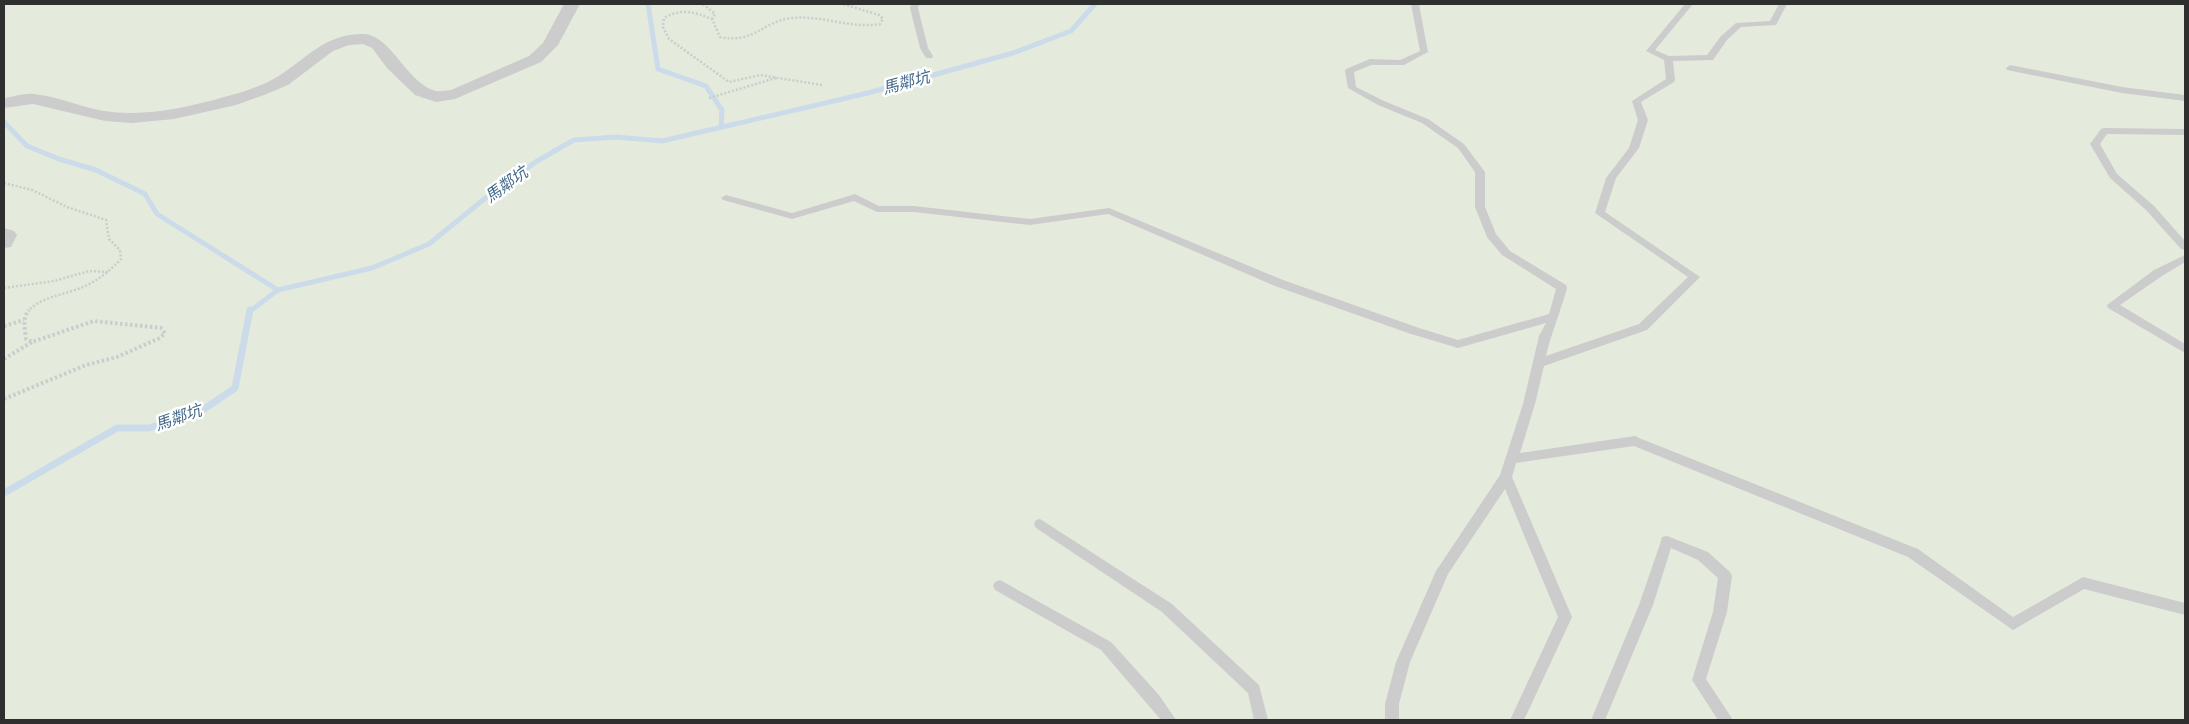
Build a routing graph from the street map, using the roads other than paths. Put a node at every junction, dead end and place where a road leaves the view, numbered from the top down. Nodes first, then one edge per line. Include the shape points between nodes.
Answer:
1 (572, 4) edge
2 (915, 4) edge
3 (1415, 4) edge
4 (1689, 4) edge
5 (1783, 4) edge
6 (929, 56) dead end
7 (1668, 59) junction
8 (2010, 68) dead end
9 (2185, 98) edge
10 (4, 103) edge
11 (2185, 132) edge
12 (726, 198) dead end
13 (4, 234) edge
14 (4, 242) edge
15 (2185, 247) edge
16 (2185, 258) edge
17 (1554, 316) junction
18 (2185, 350) edge
19 (1539, 363) junction
20 (1512, 459) junction
21 (1506, 477) junction
22 (1040, 524) dead end
23 (1000, 586) dead end
24 (2185, 609) edge
25 (1169, 720) edge
26 (1261, 720) edge
27 (1392, 720) edge
28 (1517, 720) edge
29 (1598, 720) edge
30 (1726, 720) edge

1 - 10 street via 550,45 535,59 455,94 436,97 421,91 392,64 378,45 366,39 346,40 327,48 282,81 258,91 174,114 132,118 105,116 33,99
2 - 6 lane via 924,48
3 - 17 lane via 1424,52 1401,63 1370,62 1349,71 1352,88 1426,121 1461,146 1480,172 1480,207 1490,235 1506,253 1562,288
4 - 7 lane via 1650,51
5 - 7 lane via 1773,24 1739,25 1724,38 1710,58
7 - 19 lane via 1671,80 1636,101 1643,120 1634,148 1611,178 1600,213 1695,278 1643,327
8 - 9 lane via 2122,90
11 - 15 lane via 2104,131 2095,144 2113,176 2150,208
12 - 17 lane via 792,216 855,197 877,209 914,209 1030,222 1109,211 1279,283 1458,344
13 - 14 street via 7,235
16 - 18 lane via 2112,305
17 - 19 lane
19 - 20 lane
20 - 21 lane
20 - 24 lane via 1635,441 1913,553 2013,624 2082,583
21 - 27 lane via 1443,571 1403,662 1392,704
21 - 28 lane via 1565,617
22 - 26 lane via 1167,608 1254,690
23 - 25 lane via 1106,646
29 - 30 lane via 1646,605 1667,541 1704,556 1725,576 1720,612 1699,680

